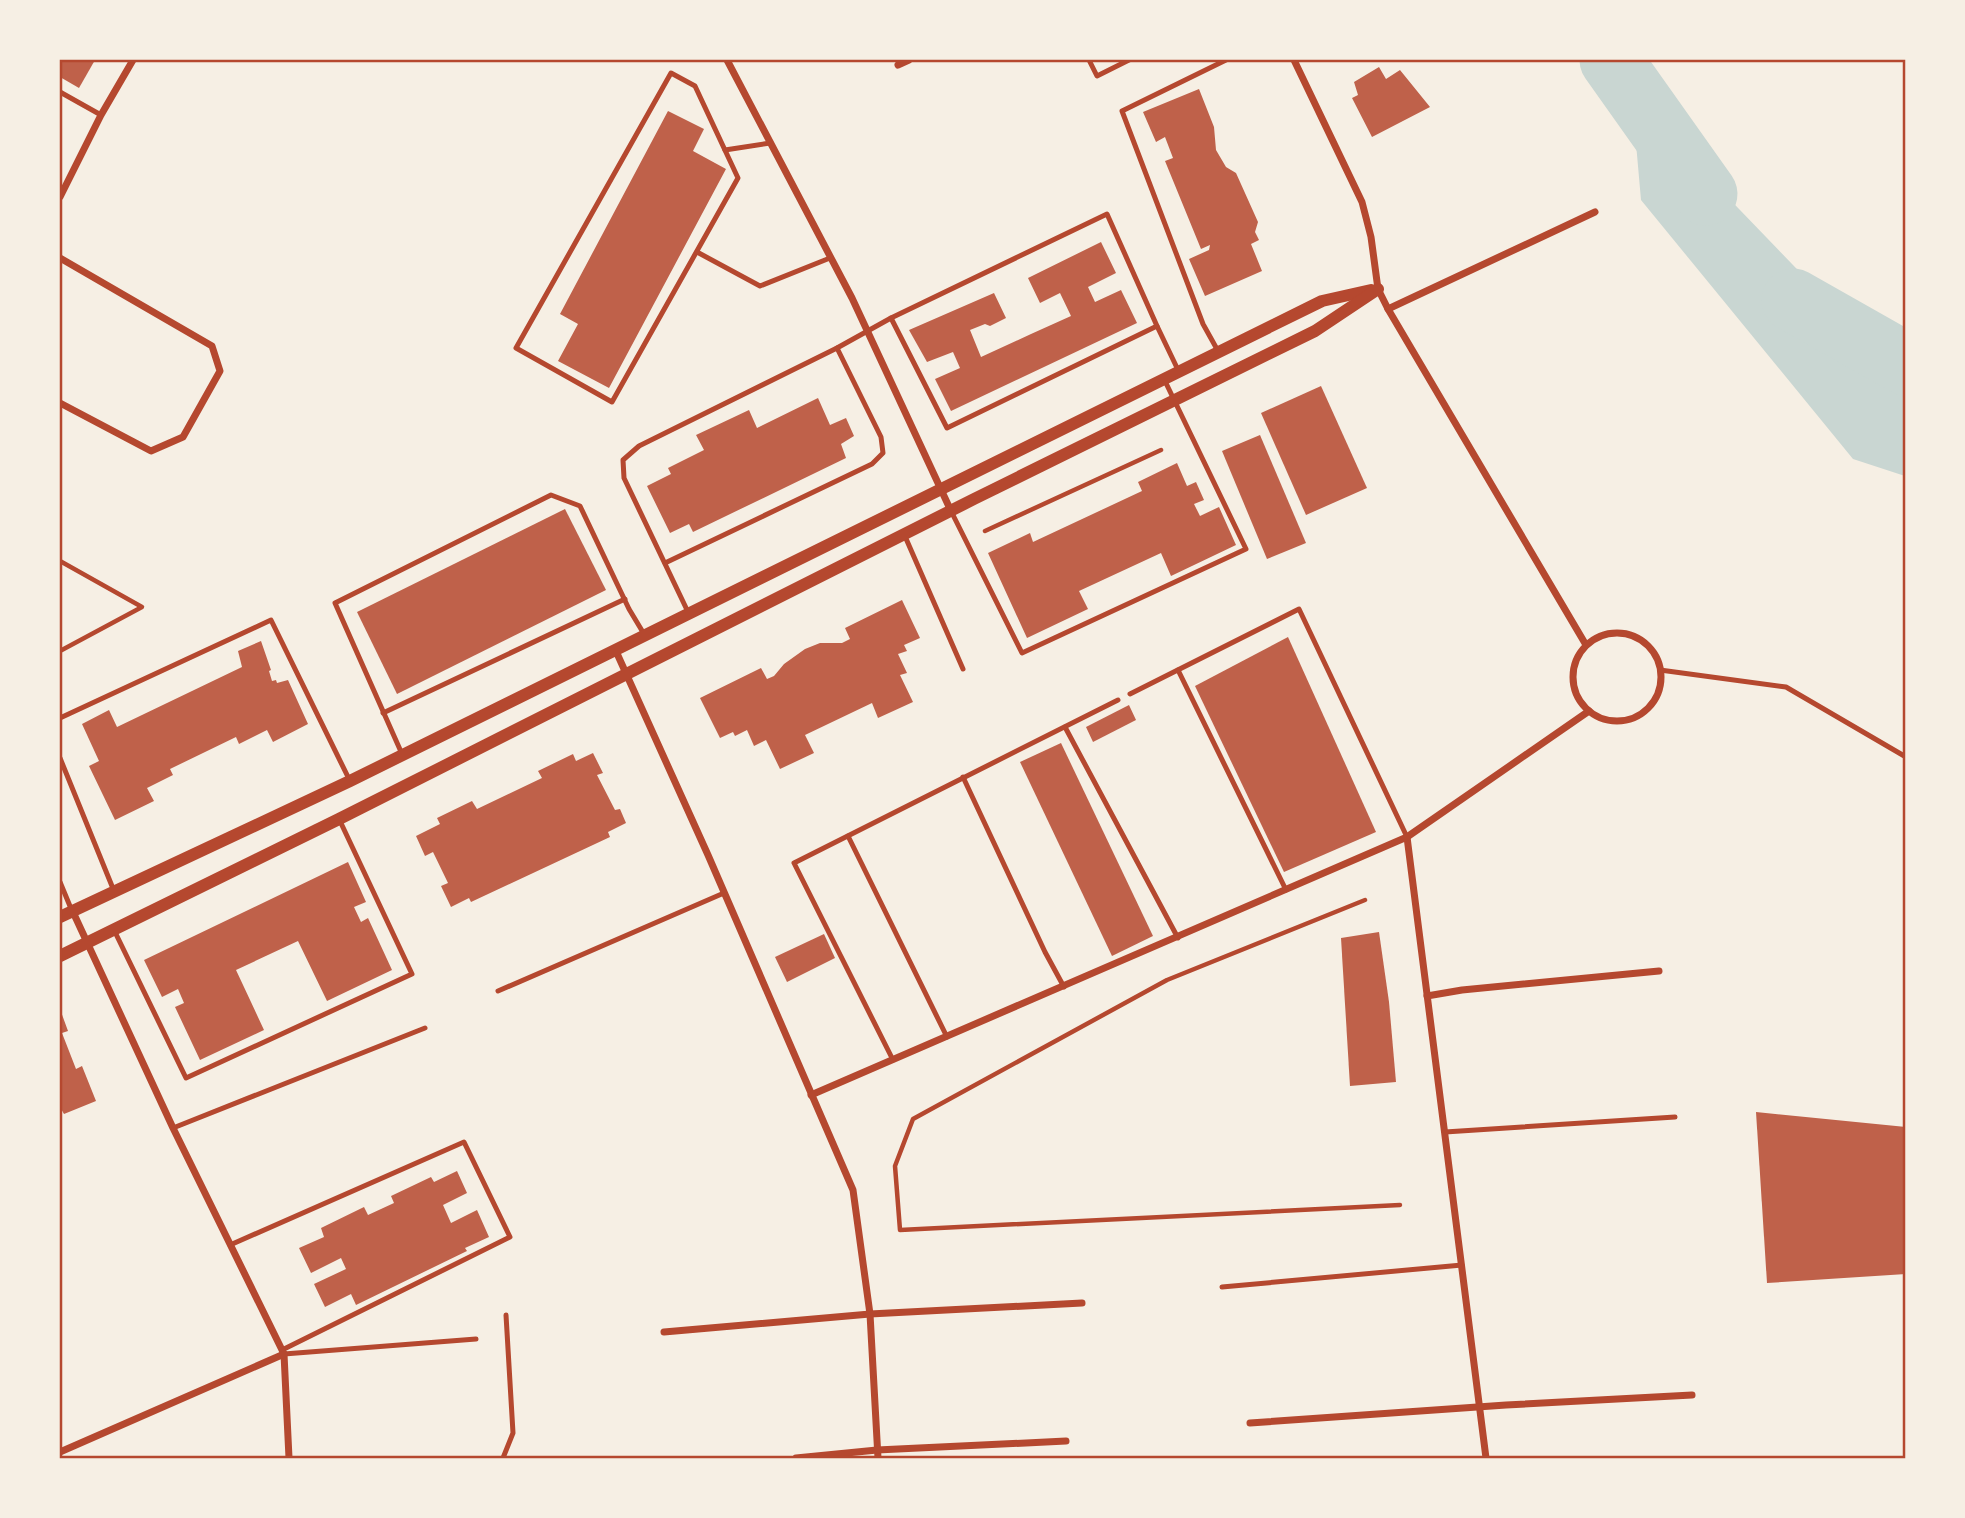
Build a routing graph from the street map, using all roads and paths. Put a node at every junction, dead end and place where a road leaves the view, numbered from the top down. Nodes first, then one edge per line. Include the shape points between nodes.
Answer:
1 (133, 60) edge
2 (727, 60) edge
3 (909, 60) edge
4 (1089, 60) edge
5 (1129, 60) edge
6 (1226, 60) edge
7 (1294, 60) edge
8 (898, 65) dead end
9 (60, 92) edge
10 (101, 115) junction
11 (770, 143) junction
12 (725, 150) junction
13 (60, 197) edge
14 (1595, 212) dead end
15 (697, 252) junction
16 (60, 258) edge
17 (830, 258) junction
18 (1378, 289) junction
19 (1388, 309) junction
20 (891, 318) junction
21 (1157, 326) junction
22 (866, 331) junction
23 (837, 348) junction
24 (1218, 351) junction
25 (1179, 372) junction
26 (1164, 379) junction
27 (1174, 401) junction
28 (60, 403) edge
29 (1161, 450) dead end
30 (939, 489) junction
31 (951, 511) junction
32 (984, 532) dead end
33 (904, 534) junction
34 (60, 561) edge
35 (665, 563) junction
36 (625, 599) junction
37 (688, 612) junction
38 (645, 636) junction
39 (1586, 645) junction
40 (615, 649) junction
41 (60, 651) edge
42 (963, 669) dead end
43 (1178, 670) junction
44 (1660, 670) junction
45 (626, 673) junction
46 (1130, 694) dead end
47 (1118, 700) dead end
48 (1589, 711) junction
49 (383, 713) junction
50 (60, 718) edge
51 (1065, 727) junction
52 (402, 754) junction
53 (1906, 757) edge
54 (60, 758) edge
55 (963, 777) junction
56 (349, 781) junction
57 (339, 819) junction
58 (848, 836) junction
59 (1407, 837) junction
60 (60, 881) edge
61 (1287, 890) junction
62 (115, 892) junction
63 (724, 893) junction
64 (1366, 900) dead end
65 (73, 912) junction
66 (60, 917) edge
67 (114, 930) junction
68 (1178, 938) junction
69 (87, 943) junction
70 (60, 956) edge
71 (1659, 971) dead end
72 (1063, 987) junction
73 (498, 991) dead end
74 (1427, 996) junction
75 (425, 1028) dead end
76 (947, 1037) junction
77 (893, 1060) junction
78 (811, 1095) junction
79 (1675, 1117) dead end
80 (173, 1128) junction
81 (1445, 1132) junction
82 (1400, 1205) dead end
83 (230, 1244) junction
84 (1462, 1265) junction
85 (1222, 1287) dead end
86 (1082, 1303) dead end
87 (870, 1314) junction
88 (506, 1315) dead end
89 (664, 1332) dead end
90 (476, 1339) dead end
91 (283, 1352) junction
92 (1692, 1395) dead end
93 (1481, 1407) junction
94 (1250, 1423) dead end
95 (1066, 1441) dead end
96 (60, 1452) edge
97 (877, 1454) edge
98 (289, 1458) edge
99 (503, 1458) edge
100 (796, 1458) edge
101 (1486, 1458) edge

1 - 10 street
2 - 11 street
3 - 8 street
4 - 5 lane via 1097,76
6 - 24 lane via 1122,111 1203,324
7 - 18 street via 1363,202
9 - 10 lane
10 - 13 street
11 - 12 lane
11 - 17 street
12 - 15 lane via 738,178
12 - 15 lane via 695,86 671,73 516,348 612,402
14 - 19 street
15 - 17 lane via 760,286
16 - 28 street via 212,346 220,371 183,437 150,451
17 - 22 street
18 - 19 street
18 - 24 street via 1322,301
18 - 27 street via 1328,325
19 - 39 street
20 - 21 lane via 947,428
20 - 21 lane via 1107,214
20 - 22 lane
21 - 25 lane
22 - 23 lane
22 - 30 street
23 - 35 lane via 639,446 623,460 624,478
23 - 35 lane via 881,437 883,453 872,464
24 - 25 street
25 - 26 street
26 - 27 lane
26 - 30 street
27 - 31 street
27 - 31 lane via 1246,549 1022,653
29 - 32 path
30 - 31 street
30 - 37 street
31 - 33 street
33 - 42 lane
33 - 45 street
34 - 41 path via 142,607
35 - 37 lane
36 - 38 lane
36 - 49 lane
36 - 49 lane via 580,506 551,495 335,603
37 - 38 street
38 - 40 street
39 - 44 street via 1604,634 1637,637 1652,650
39 - 48 street via 1573,673 1577,696
40 - 45 street
40 - 52 street
43 - 46 lane
43 - 59 lane via 1300,609
43 - 61 lane
44 - 48 street via 1654,700 1639,715 1619,721
44 - 53 lane via 1786,687
45 - 57 street
45 - 63 street
47 - 51 lane
48 - 59 street
49 - 52 lane
50 - 56 lane via 271,620
51 - 55 lane
51 - 68 lane
52 - 56 street
54 - 62 lane
55 - 58 lane
55 - 72 lane
56 - 62 street
57 - 67 street
57 - 67 lane via 412,974 186,1078
58 - 76 lane
58 - 77 lane via 794,863
59 - 61 street
59 - 74 street
60 - 65 lane
61 - 68 street
62 - 65 street
63 - 73 lane
63 - 78 street
64 - 82 path via 1167,980 914,1119 895,1166 900,1230
65 - 66 street
65 - 69 street
67 - 69 street
68 - 72 street
69 - 70 street
69 - 80 street
71 - 74 street
72 - 76 street
74 - 81 street
75 - 80 lane
76 - 77 street
77 - 78 street
78 - 87 street via 853,1190
79 - 81 lane
80 - 83 street
81 - 84 street
83 - 91 street
83 - 91 lane via 464,1142 510,1237
84 - 85 lane
84 - 93 street
86 - 87 street
87 - 89 street
87 - 97 street
88 - 99 lane via 513,1433
90 - 91 lane
91 - 96 street
91 - 98 street
92 - 93 street
93 - 94 street
93 - 101 street
95 - 97 street
97 - 100 street

